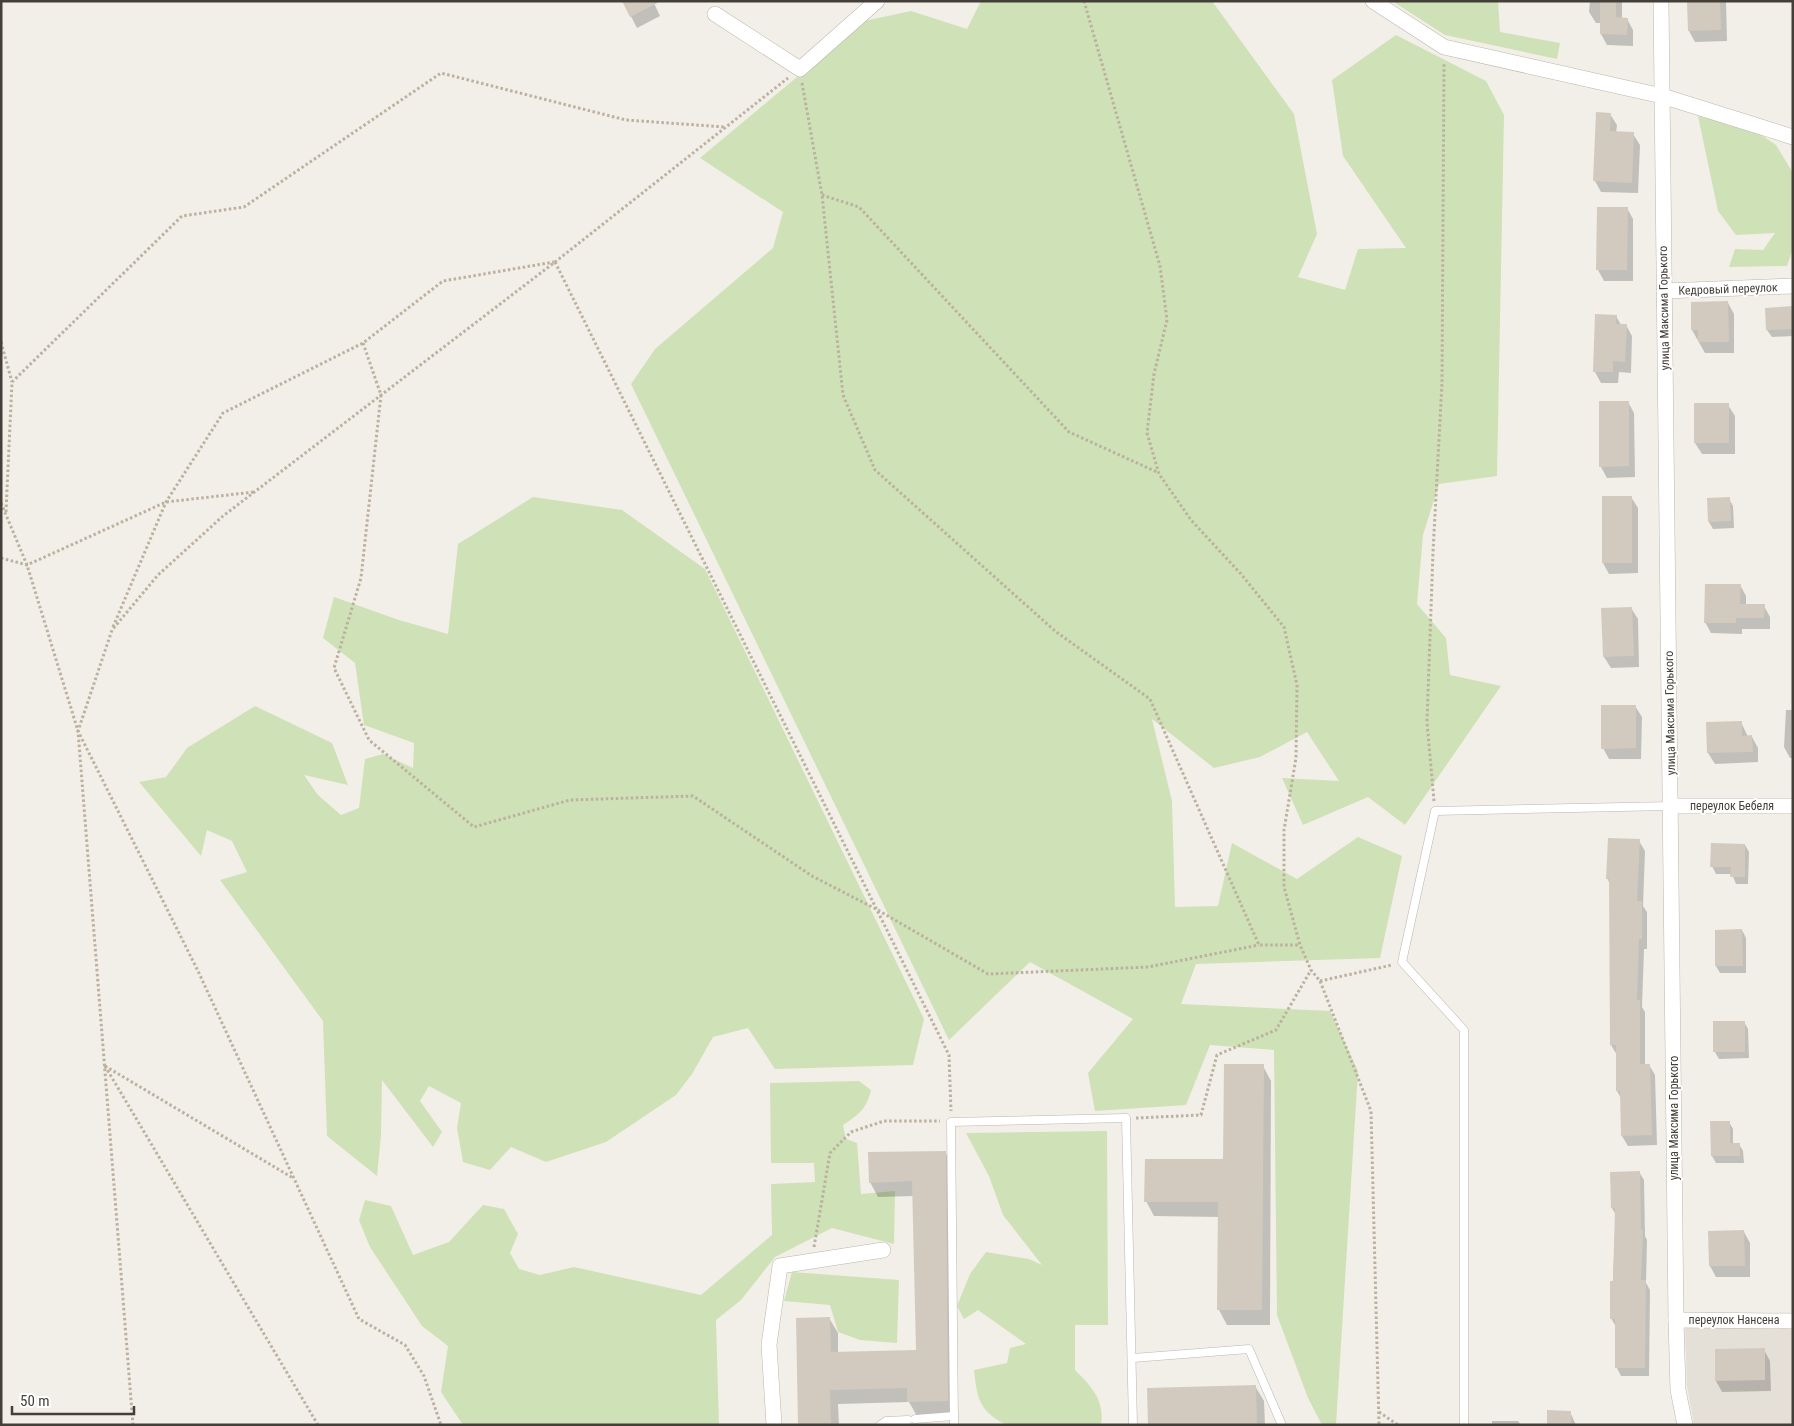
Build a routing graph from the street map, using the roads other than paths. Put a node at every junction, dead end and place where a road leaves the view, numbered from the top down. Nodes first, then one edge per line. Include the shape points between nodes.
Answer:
1 (877, 1) edge
2 (1373, 1) edge
3 (1661, 1) edge
4 (715, 14) dead end
5 (1662, 96) junction
6 (1793, 137) edge
7 (1793, 286) edge
8 (1664, 291) junction
9 (1671, 806) junction
10 (1793, 806) edge
11 (883, 1250) dead end
12 (1676, 1320) junction
13 (1793, 1321) edge
14 (1133, 1358) junction
15 (954, 1421) edge
16 (774, 1425) edge
17 (880, 1425) edge
18 (1133, 1425) edge
19 (1282, 1425) edge
20 (1464, 1425) edge
21 (1685, 1425) edge

1 - 4 street via 800,69
2 - 5 street via 1444,47
3 - 5 street, улица Максима Горького
5 - 6 street
5 - 8 street, улица Максима Горького
7 - 8 street, Кедровый переулок
8 - 9 street, улица Максима Горького
9 - 10 street, переулок Бебеля
9 - 12 street, улица Максима Горького
9 - 20 lane via 1435,811 1402,962 1464,1030
11 - 16 street via 780,1266 769,1345
12 - 13 street, переулок Нансена
12 - 21 street, улица Максима Горького via 1678,1390
14 - 15 lane via 1126,1118 951,1122
14 - 18 lane
14 - 19 lane via 1249,1349
15 - 17 lane via 911,1419 886,1421

